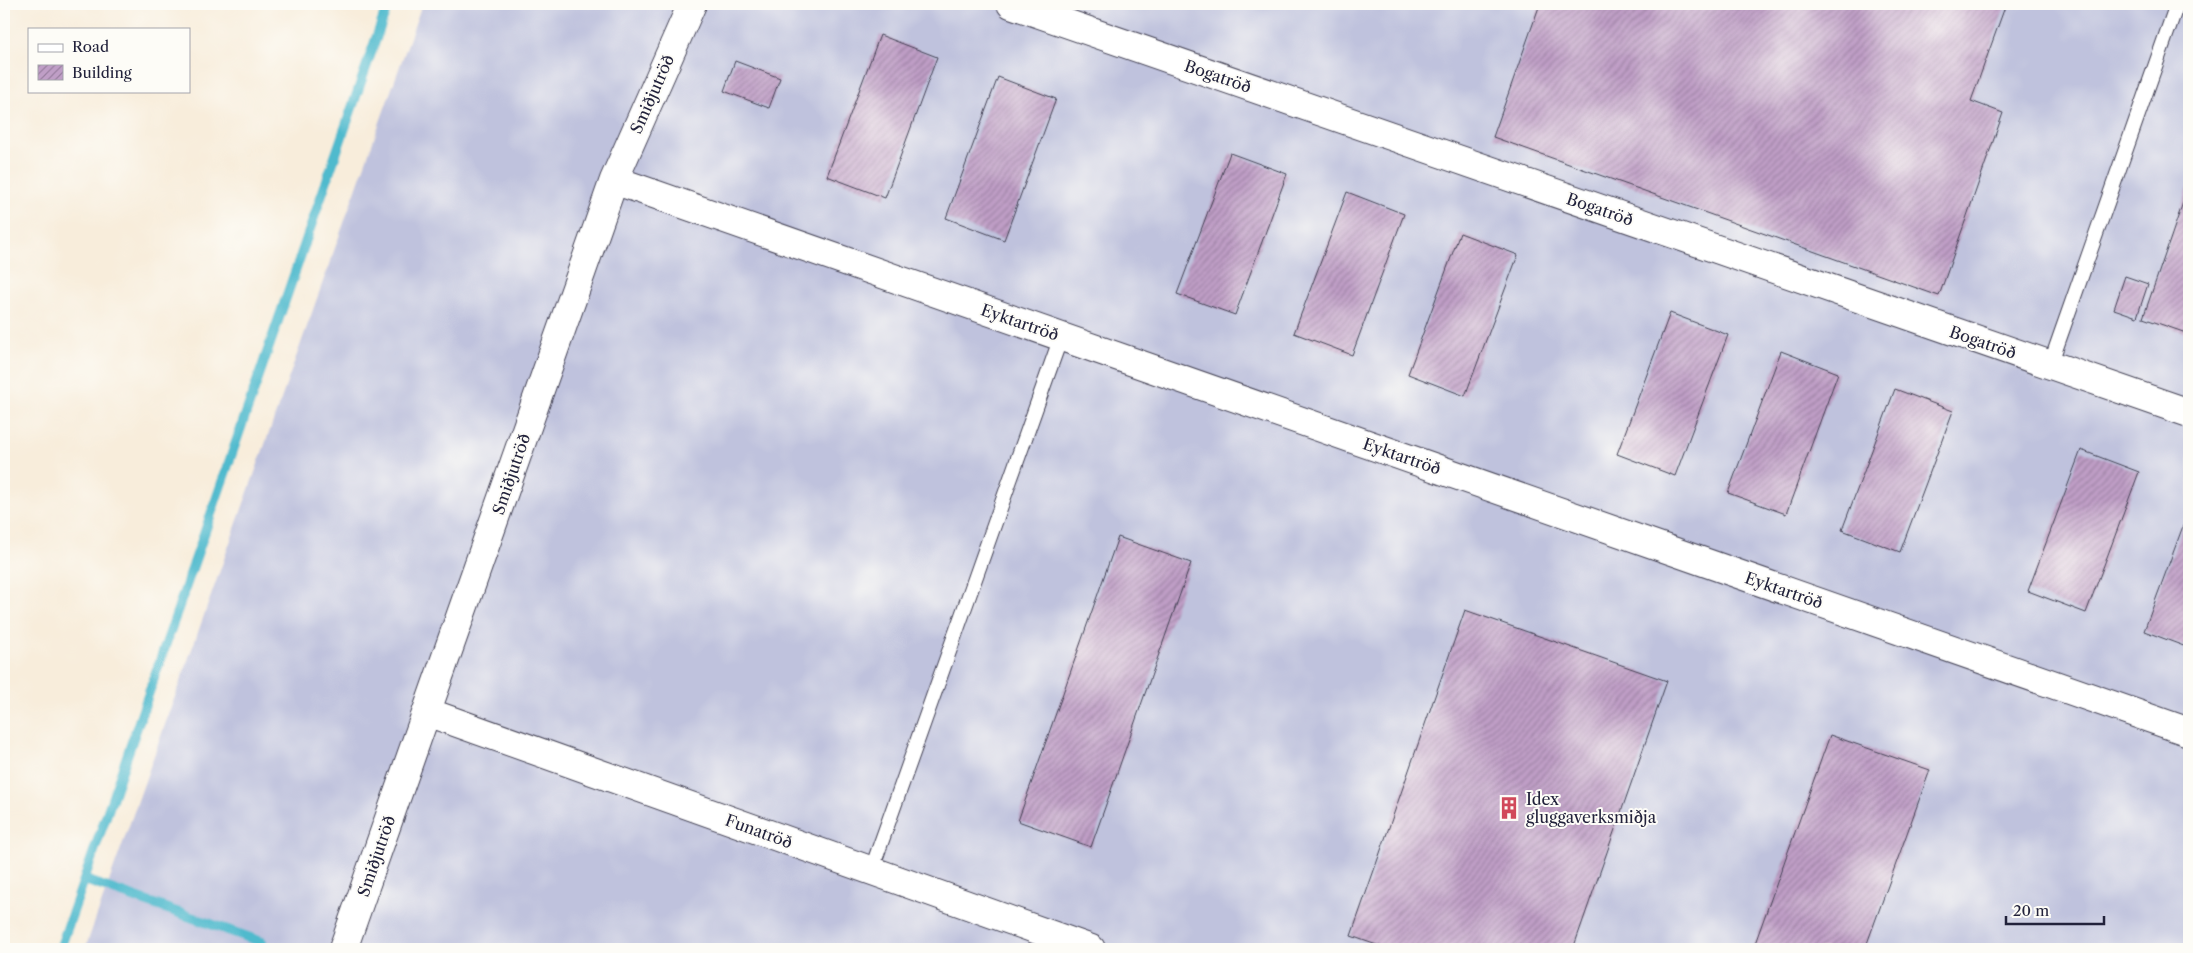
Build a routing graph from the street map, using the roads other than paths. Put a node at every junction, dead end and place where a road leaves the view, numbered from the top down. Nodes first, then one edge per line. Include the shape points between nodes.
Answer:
1 (692, 4) edge
2 (1011, 4) edge
3 (2177, 4) edge
4 (614, 180) junction
5 (1061, 337) junction
6 (2050, 365) junction
7 (2189, 413) edge
8 (427, 712) junction
9 (2189, 732) edge
10 (871, 871) junction
11 (344, 949) edge
12 (1091, 949) edge

1 - 4 street, Smiðjutröð
2 - 6 street, Bogatröð
3 - 6 lane
4 - 5 street, Eyktartröð
4 - 8 street, Smiðjutröð
5 - 9 street, Eyktartröð
5 - 10 lane
6 - 7 street, Bogatröð
8 - 10 street, Funatröð
8 - 11 street, Smiðjutröð
10 - 12 street, Funatröð

